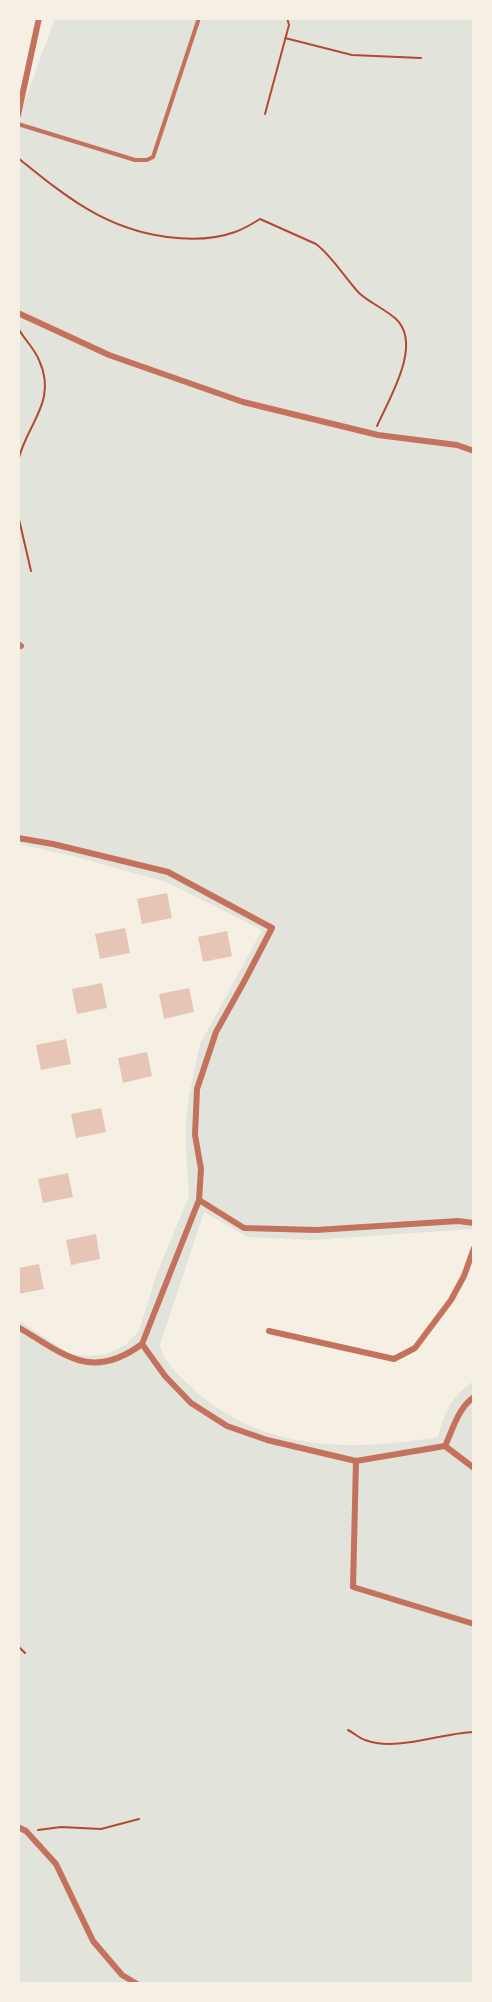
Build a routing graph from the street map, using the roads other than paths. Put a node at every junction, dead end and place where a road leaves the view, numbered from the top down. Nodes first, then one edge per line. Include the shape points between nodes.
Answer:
1 (39, 18) edge
2 (199, 18) edge
3 (18, 115) edge
4 (18, 124) edge
5 (18, 313) edge
6 (474, 451) edge
7 (18, 838) edge
8 (199, 1200) junction
9 (474, 1223) edge
10 (474, 1248) edge
11 (18, 1327) edge
12 (269, 1331) dead end
13 (142, 1344) junction
14 (474, 1397) edge
15 (445, 1446) junction
16 (356, 1461) junction
17 (474, 1468) edge
18 (474, 1624) edge
19 (18, 1827) edge
20 (137, 1984) edge

1 - 3 street
2 - 4 lane via 153,157 135,160
5 - 6 street via 109,355 243,402 373,434 457,445
7 - 8 street via 168,872 272,928 216,1032 197,1089
8 - 9 street via 244,1228 316,1230
8 - 13 street
10 - 12 street via 452,1300 415,1348 394,1359
11 - 13 street via 74,1360 92,1363 127,1355
13 - 16 street via 191,1403 227,1426 267,1440
14 - 15 street via 460,1412
15 - 16 street
15 - 17 street
16 - 18 street via 353,1587
19 - 20 street via 56,1864 93,1941 122,1976

